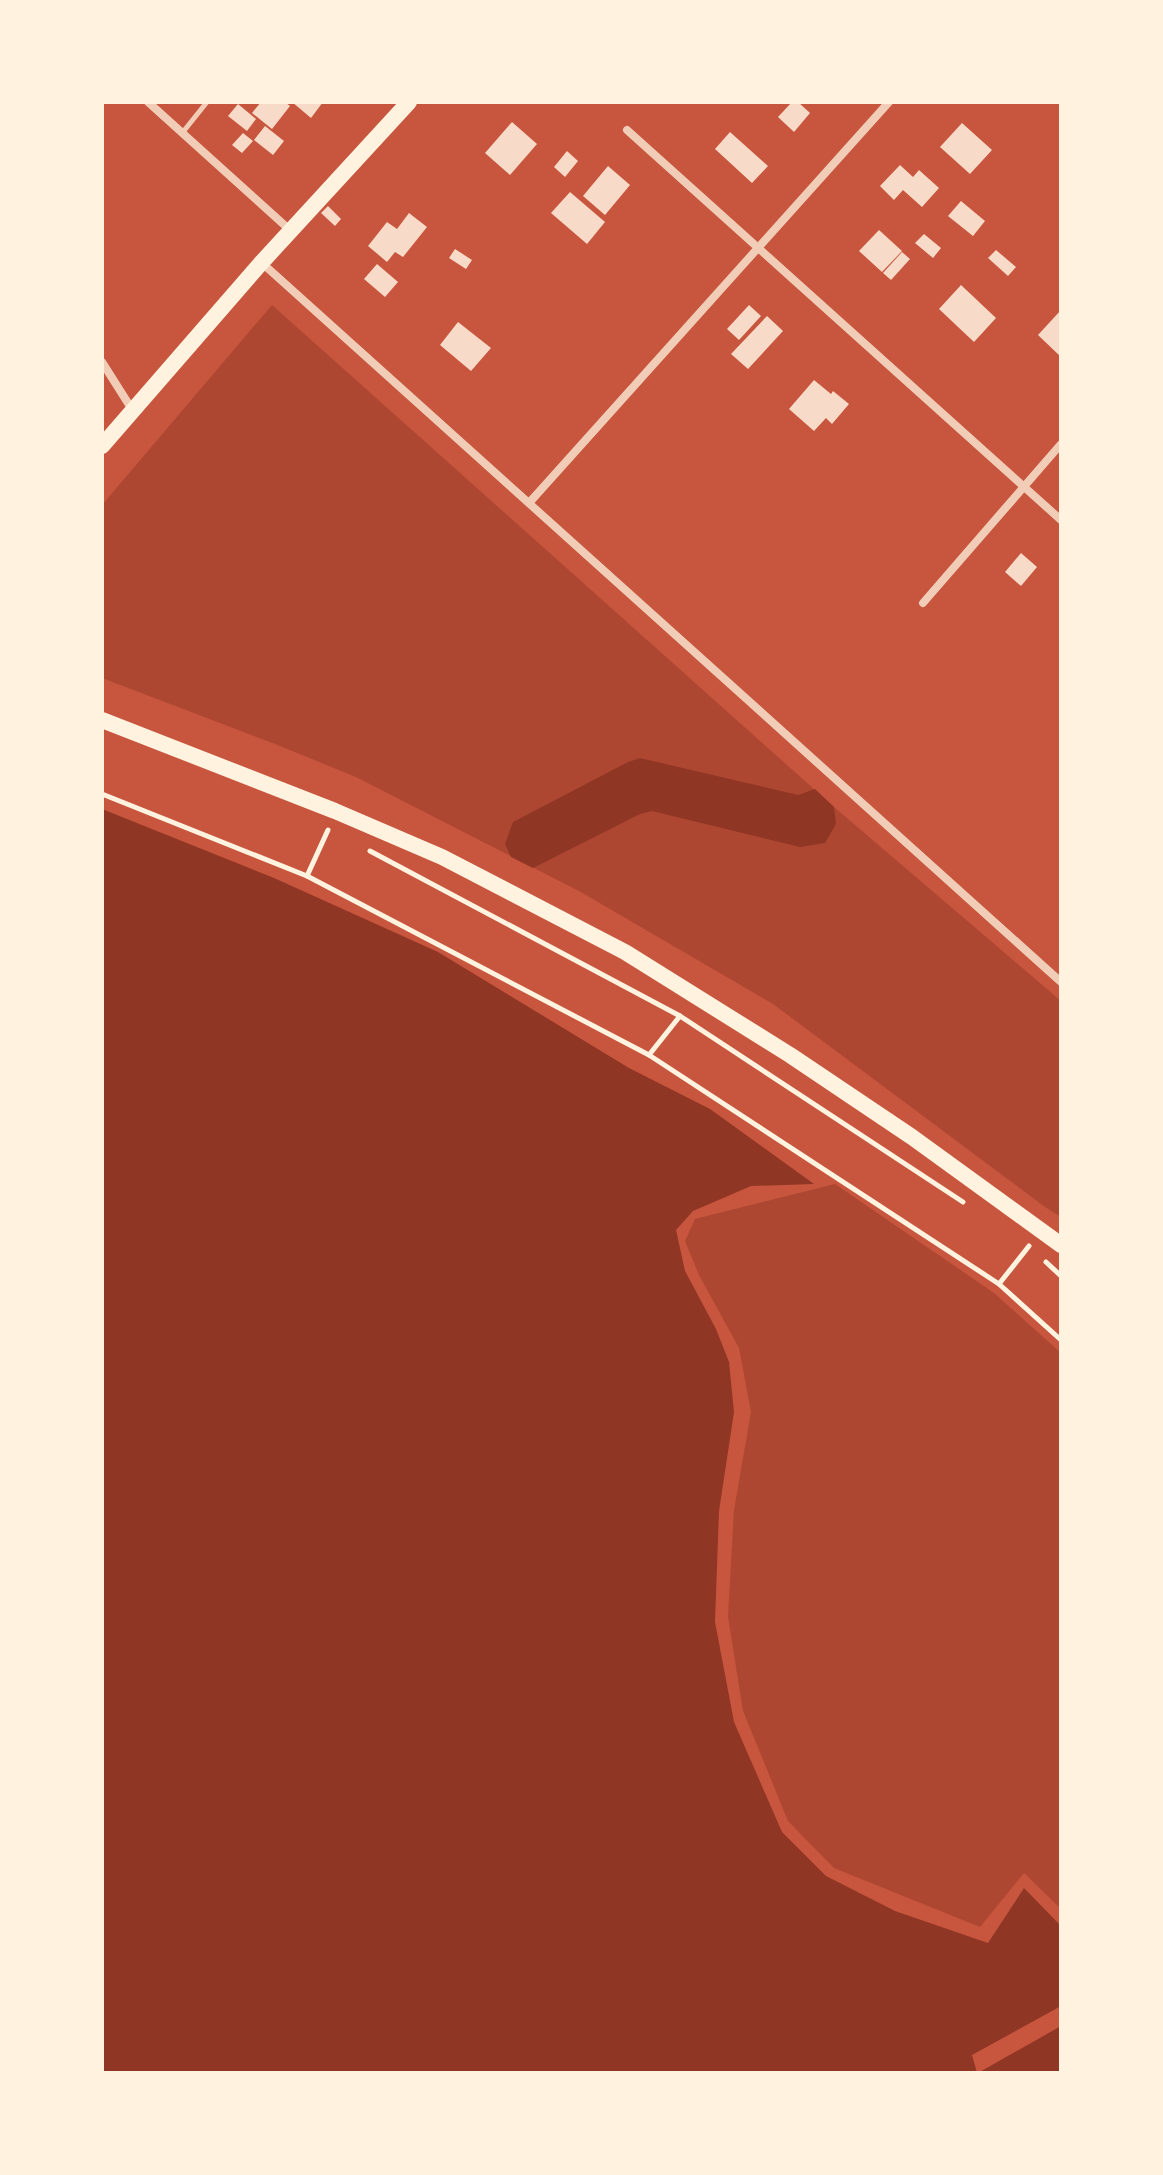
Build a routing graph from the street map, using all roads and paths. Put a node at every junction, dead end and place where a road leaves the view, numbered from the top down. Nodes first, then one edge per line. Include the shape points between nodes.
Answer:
1 (148, 102) edge
2 (207, 102) edge
3 (409, 102) edge
4 (889, 102) edge
5 (627, 130) dead end
6 (183, 132) junction
7 (291, 231) junction
8 (759, 248) junction
9 (261, 263) junction
10 (102, 362) edge
11 (133, 411) junction
12 (1061, 444) edge
13 (102, 446) edge
14 (1024, 486) junction
15 (529, 503) junction
16 (1061, 520) edge
17 (923, 603) dead end
18 (102, 720) edge
19 (102, 794) edge
20 (342, 836) dead end
21 (370, 851) dead end
22 (307, 876) junction
23 (1059, 977) edge
24 (680, 1016) junction
25 (649, 1055) junction
26 (965, 1203) dead end
27 (1016, 1238) dead end
28 (1061, 1245) edge
29 (1040, 1256) dead end
30 (1061, 1276) edge
31 (999, 1284) junction
32 (1061, 1340) edge

1 - 6 street
2 - 6 lane
3 - 7 main road
4 - 8 street
5 - 8 street
6 - 7 street
7 - 9 main road
8 - 14 street
8 - 15 street
9 - 11 main road
9 - 15 street
10 - 11 street
11 - 13 main road
12 - 14 street
14 - 16 street
14 - 17 street
15 - 23 street
18 - 28 main road via 442,857 625,952 887,1120
19 - 22 path
20 - 22 path via 328,829
21 - 24 path
22 - 25 path
24 - 25 path
24 - 26 path
25 - 31 path
27 - 31 path via 1029,1246
29 - 30 path
31 - 32 path

